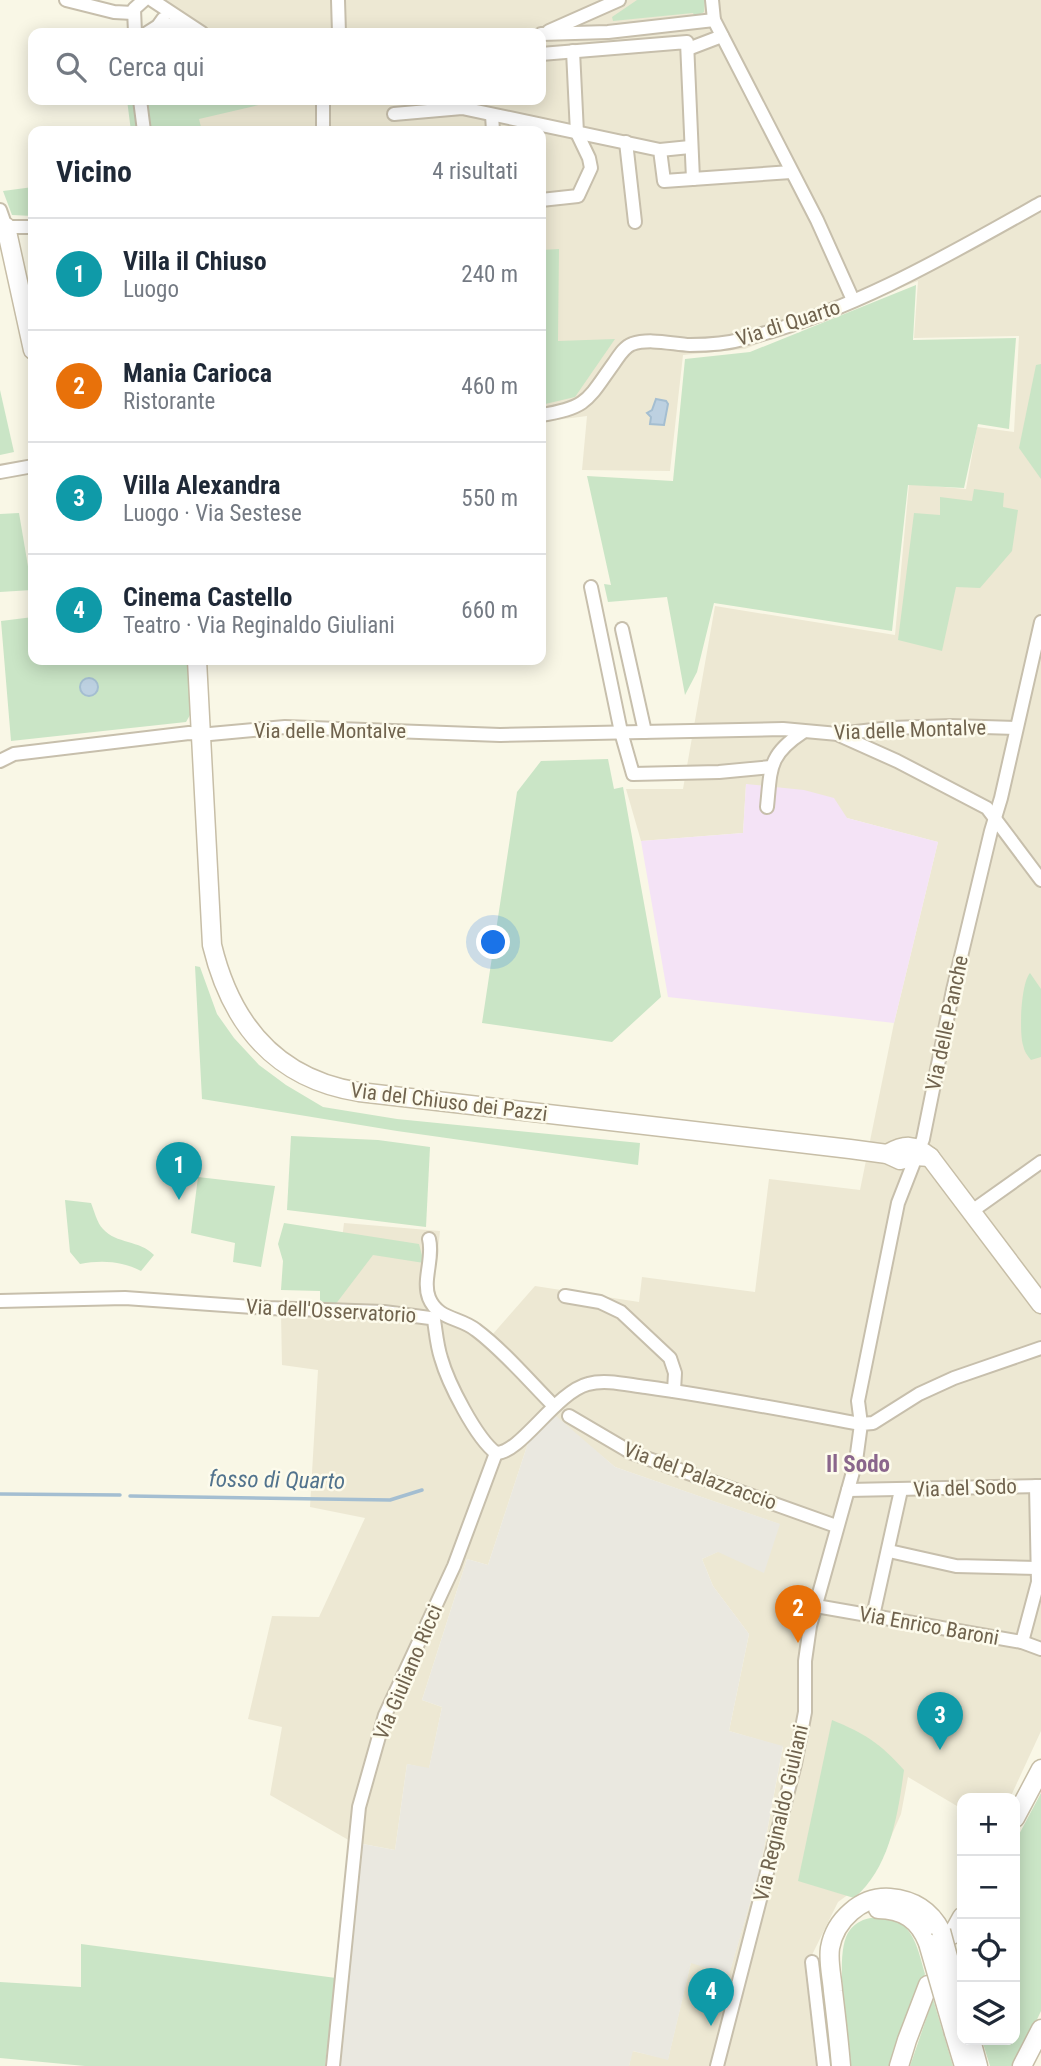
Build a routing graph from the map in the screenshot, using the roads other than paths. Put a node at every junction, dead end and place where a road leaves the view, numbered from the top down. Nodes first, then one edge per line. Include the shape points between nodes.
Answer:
1 (66, 0) edge
2 (144, 0) edge
3 (338, 0) edge
4 (619, 0) edge
5 (712, 0) edge
6 (156, 3) edge
7 (600, 9) junction
8 (134, 16) junction
9 (714, 20) junction
10 (135, 28) edge
11 (142, 28) edge
12 (153, 28) edge
13 (160, 28) edge
14 (184, 28) edge
15 (195, 28) edge
16 (339, 28) edge
17 (546, 32) edge
18 (608, 32) junction
19 (546, 34) edge
20 (722, 36) junction
21 (688, 49) junction
22 (573, 51) junction
23 (546, 54) edge
24 (141, 105) edge
25 (323, 105) edge
26 (455, 105) edge
27 (465, 105) edge
28 (394, 114) dead end
29 (492, 115) junction
30 (143, 126) edge
31 (323, 126) edge
32 (493, 126) edge
33 (544, 126) edge
34 (546, 126) edge
35 (577, 133) junction
36 (626, 142) junction
37 (690, 147) junction
38 (660, 150) junction
39 (791, 172) junction
40 (694, 178) junction
41 (546, 199) edge
42 (1041, 203) edge
43 (0, 210) edge
44 (635, 222) dead end
45 (28, 227) edge
46 (3, 228) edge
47 (853, 300) junction
48 (28, 330) edge
49 (546, 414) edge
50 (28, 467) edge
51 (0, 472) edge
52 (591, 587) dead end
53 (1041, 622) edge
54 (622, 629) dead end
55 (197, 665) edge
56 (1016, 728) junction
57 (621, 732) junction
58 (645, 732) junction
59 (803, 733) junction
60 (200, 734) junction
61 (838, 734) junction
62 (0, 761) edge
63 (771, 767) junction
64 (767, 807) dead end
65 (995, 817) junction
66 (1041, 880) edge
67 (922, 1154) junction
68 (1041, 1162) edge
69 (972, 1211) junction
70 (429, 1239) dead end
71 (565, 1296) dead end
72 (0, 1301) edge
73 (1041, 1304) edge
74 (1041, 1348) edge
75 (674, 1391) junction
76 (554, 1406) junction
77 (569, 1416) dead end
78 (861, 1424) junction
79 (496, 1453) junction
80 (1039, 1486) edge
81 (848, 1490) junction
82 (901, 1490) junction
83 (836, 1526) junction
84 (889, 1550) junction
85 (1037, 1568) junction
86 (816, 1606) junction
87 (873, 1616) junction
88 (1022, 1642) junction
89 (1041, 1648) edge
90 (1041, 1769) edge
91 (1020, 1809) edge
92 (960, 1919) edge
93 (940, 1937) junction
94 (812, 1962) dead end
95 (928, 1985) dead end
96 (957, 1993) edge
97 (957, 2014) edge
98 (1041, 2029) edge
99 (963, 2045) edge
100 (967, 2045) edge
101 (333, 2066) edge
102 (717, 2066) edge
103 (824, 2066) edge
104 (841, 2066) edge
105 (899, 2066) edge
106 (964, 2066) edge
107 (978, 2066) edge
108 (1022, 2066) edge

1 - 8 street
2 - 8 street via 136,5
3 - 16 street
4 - 7 street
5 - 9 street
6 - 12 street via 163,16
6 - 15 street
7 - 17 street
7 - 18 street
8 - 10 street
8 - 11 street
9 - 18 street
9 - 20 street
13 - 14 street
18 - 19 street
20 - 21 street
20 - 39 street
21 - 22 street via 687,42
21 - 37 street
22 - 23 street
22 - 35 street
24 - 30 street
25 - 31 street
26 - 28 street
27 - 29 street
29 - 32 street
29 - 33 street
34 - 35 street
35 - 36 street
35 - 41 street via 591,168 578,196
36 - 38 street
36 - 44 street
37 - 38 street
37 - 40 street
38 - 40 street via 664,181
39 - 40 street
39 - 47 street
42 - 47 street, Via di Quarto
43 - 46 street
45 - 46 street
46 - 48 main road
47 - 49 street, Via di Quarto via 727,343 632,344 578,406
50 - 51 street
52 - 57 street
53 - 56 street, Via delle Panche
54 - 58 street
55 - 60 main road, Via del Chiuso dei Pazzi
56 - 61 street, Via delle Montalve via 927,726
56 - 65 street, Via delle Panche
57 - 58 street, Via delle Montalve
57 - 60 street, Via delle Montalve via 500,734 285,727
57 - 63 street via 633,774
58 - 59 street, Via delle Montalve via 783,729
59 - 61 street, Via delle Montalve
59 - 63 street, Via delle Montalve via 784,745
60 - 62 street, Via delle Montalve via 13,754
60 - 67 main road, Via del Chiuso dei Pazzi via 210,932 217,966 228,997 249,1029 288,1065 332,1087 359,1092 887,1154 909,1145
61 - 65 street via 987,808
63 - 64 street
65 - 66 street
65 - 67 street, Via delle Panche via 956,977
67 - 69 main road
67 - 78 street, Via delle Panche via 898,1203 858,1401
68 - 69 street
69 - 73 main road
70 - 76 street via 427,1291 434,1307 445,1317 475,1329
71 - 75 street via 600,1302 621,1312 670,1358 676,1373
72 - 79 street, Via dell'Osservatorio via 125,1298 430,1318 446,1372 485,1443
74 - 78 street via 935,1387 873,1423
75 - 76 street via 594,1383 576,1388
75 - 78 street
76 - 79 street via 513,1446
77 - 83 street, Via del Palazzaccio via 632,1453
78 - 81 street, Via Reginaldo Giuliani
79 - 101 street, Via Giuliano Ricci via 454,1566 386,1715 359,1807
80 - 82 street, Via del Sodo
80 - 85 street
81 - 82 street, Via del Sodo
81 - 83 street, Via Reginaldo Giuliani
82 - 84 street
83 - 86 street, Via Reginaldo Giuliani
84 - 85 street via 956,1566
84 - 87 street
85 - 88 street via 1036,1593
86 - 87 street, Via Enrico Baroni
86 - 102 street, Via Reginaldo Giuliani via 805,1652 805,1712 795,1764
87 - 88 street, Via Enrico Baroni
88 - 89 street, Via Enrico Baroni
90 - 91 main road
92 - 93 main road
93 - 96 main road, bridge
93 - 97 main road, bridge
93 - 104 main road via 897,1910 869,1910 845,1919 833,1937 830,1957
94 - 103 street
95 - 105 main road
98 - 108 main road
99 - 106 main road
100 - 107 main road

